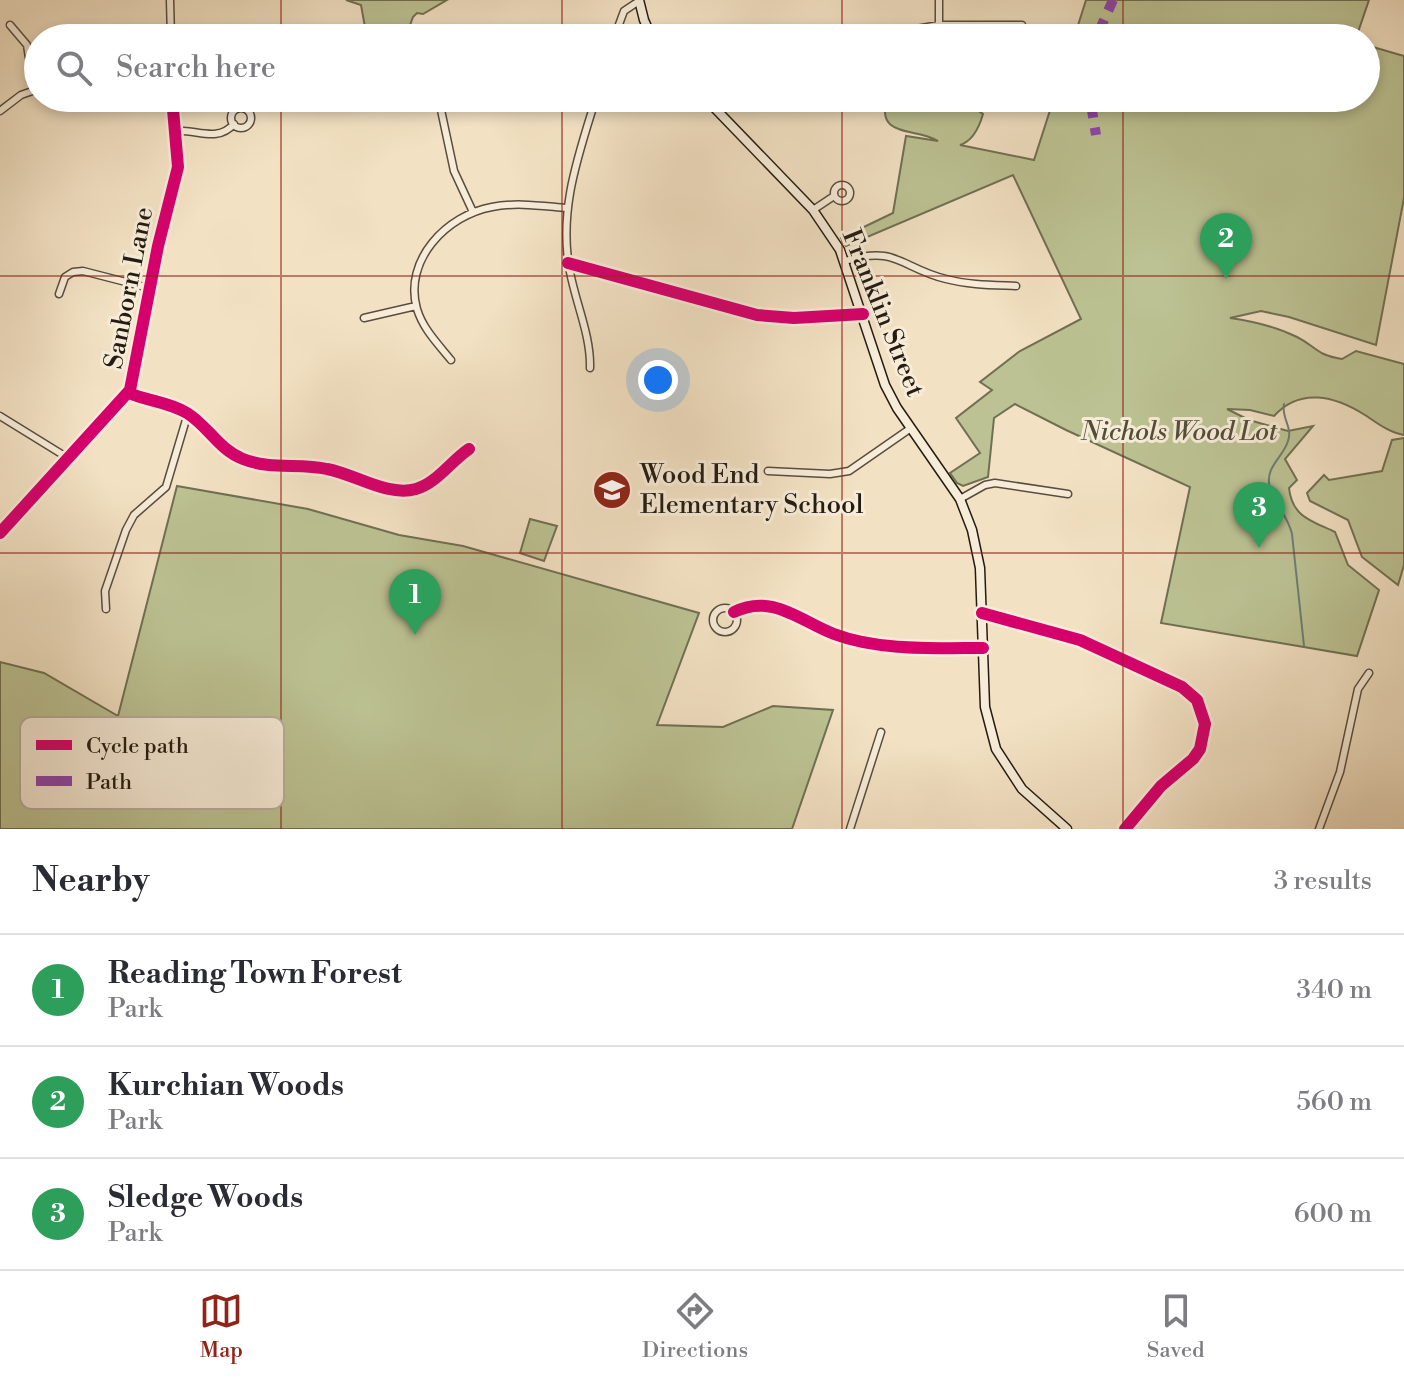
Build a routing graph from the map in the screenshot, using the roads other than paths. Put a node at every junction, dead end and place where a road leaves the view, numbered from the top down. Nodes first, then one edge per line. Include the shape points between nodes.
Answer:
1 (170, 0) edge
2 (939, 0) edge
3 (639, 1) edge
4 (171, 24) edge
5 (619, 24) edge
6 (647, 24) edge
7 (939, 24) edge
8 (10, 25) dead end
9 (24, 41) edge
10 (24, 95) edge
11 (0, 111) edge
12 (173, 112) edge
13 (441, 112) edge
14 (592, 112) edge
15 (718, 112) edge
16 (234, 124) dead end
17 (175, 131) junction
18 (834, 196) dead end
19 (566, 208) junction
20 (813, 210) junction
21 (473, 212) junction
22 (845, 261) junction
23 (568, 263) junction
24 (1016, 286) dead end
25 (149, 288) junction
26 (59, 294) dead end
27 (416, 306) junction
28 (863, 314) junction
29 (364, 318) dead end
30 (451, 360) dead end
31 (590, 368) dead end
32 (129, 393) junction
33 (188, 413) junction
34 (0, 416) edge
35 (911, 428) junction
36 (469, 449) dead end
37 (68, 458) junction
38 (768, 471) dead end
39 (1068, 494) dead end
40 (960, 499) junction
41 (0, 533) edge
42 (106, 609) dead end
43 (734, 612) junction
44 (982, 613) junction
45 (983, 648) junction
46 (1369, 673) dead end
47 (881, 732) dead end
48 (850, 829) edge
49 (1067, 829) edge
50 (1125, 829) edge
51 (1319, 829) edge

1 - 4 street
2 - 7 street
3 - 5 street via 624,11
3 - 6 main road
8 - 9 street
10 - 11 street
12 - 17 street, Sanborn Lane
13 - 21 street via 454,171
14 - 19 street
15 - 20 main road, Franklin Street
16 - 17 street via 215,135
17 - 25 street, Sanborn Lane via 177,174
18 - 20 street
19 - 21 street via 510,205
19 - 23 street
20 - 22 main road, Franklin Street
21 - 27 street via 444,230 427,249 416,277
22 - 24 street via 885,255 952,281
22 - 28 main road, Franklin Street
23 - 28 street via 757,315
23 - 31 street
25 - 26 street via 80,270 67,275
25 - 32 street, Sanborn Lane
27 - 29 street
27 - 30 street via 430,335
28 - 35 main road, Franklin Street via 885,385
32 - 33 street
32 - 37 street, Sanborn Lane
33 - 36 street via 243,459 328,469 398,491 428,483
33 - 42 street via 166,487 134,515 126,530 106,587
34 - 37 street
35 - 38 street via 845,472
35 - 40 main road, Franklin Street
37 - 41 street, Sanborn Lane
39 - 40 street via 995,483
40 - 44 main road, Franklin Street via 977,549
43 - 43 street via 718,611 713,619 716,628 733,629
43 - 45 street via 771,606 862,641
44 - 45 main road, Franklin Street
44 - 50 street via 1080,640 1182,687 1197,700 1205,724 1200,749
45 - 49 main road, Franklin Street via 985,707 996,749 1022,789
46 - 51 street via 1358,689 1340,772
47 - 48 street

